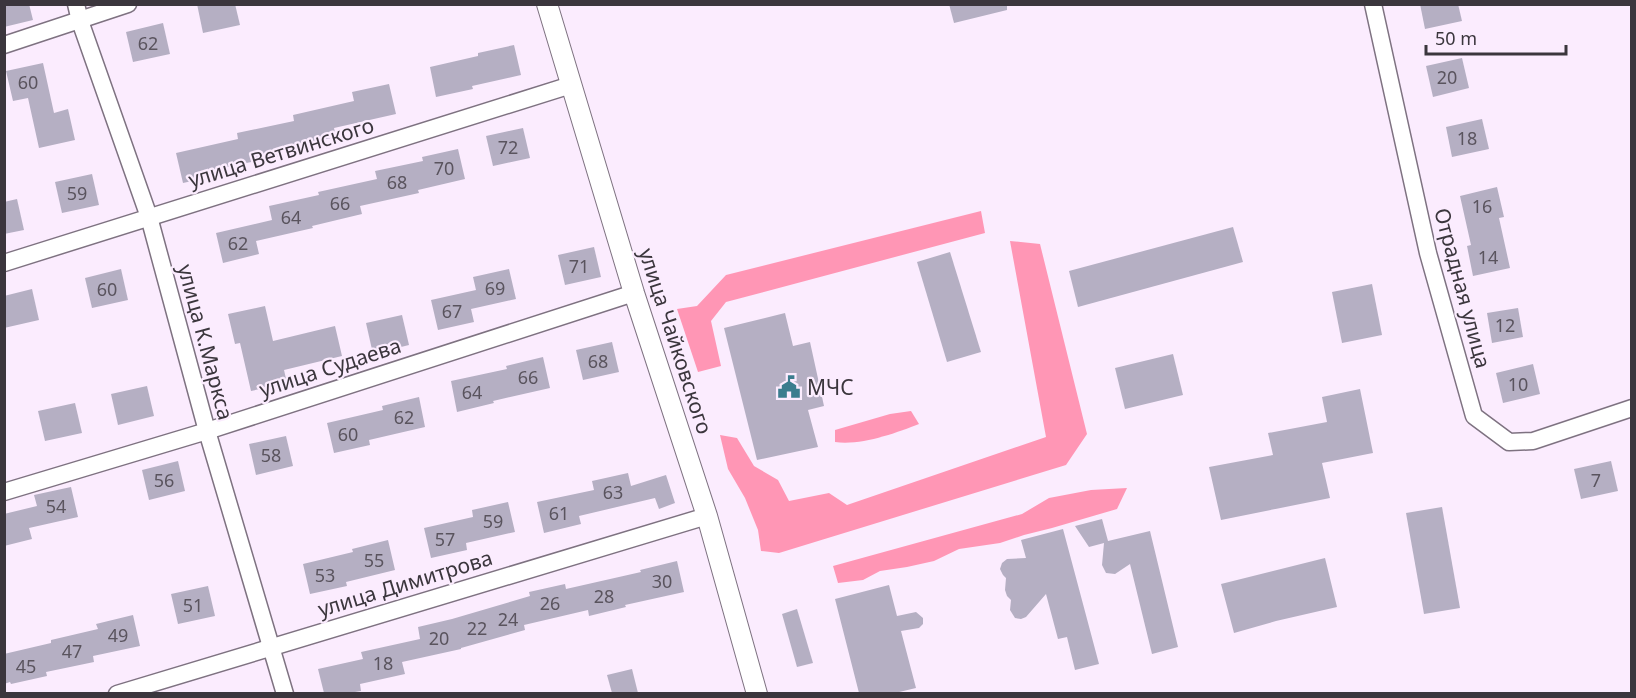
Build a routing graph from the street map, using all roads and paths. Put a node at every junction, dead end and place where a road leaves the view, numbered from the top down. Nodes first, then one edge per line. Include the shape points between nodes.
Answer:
1 (76, 4) edge
2 (128, 4) edge
3 (547, 4) edge
4 (1372, 4) edge
5 (80, 21) junction
6 (4, 45) edge
7 (571, 86) junction
8 (149, 217) junction
9 (4, 263) edge
10 (634, 293) junction
11 (1632, 408) edge
12 (207, 431) junction
13 (4, 492) edge
14 (707, 516) junction
15 (272, 646) junction
16 (117, 693) edge
17 (285, 693) edge
18 (757, 693) edge

1 - 5 street, улица К.Маркса
2 - 5 street
3 - 7 street, улица Чайковского
4 - 11 street, Отрадная улица via 1428,253 1474,416 1509,442 1533,441
5 - 6 street
5 - 8 street, улица К.Маркса
7 - 8 street, улица Ветвинского
7 - 10 street, улица Чайковского
8 - 9 street, улица Ветвинского
8 - 12 street, улица К.Маркса
10 - 12 street, улица Судаева
10 - 14 street, улица Чайковского
12 - 13 street, улица Судаева
12 - 15 street, улица К.Маркса
14 - 15 street, улица Димитрова
14 - 18 street, улица Чайковского
15 - 16 street, улица Димитрова
15 - 17 street, улица К.Маркса

